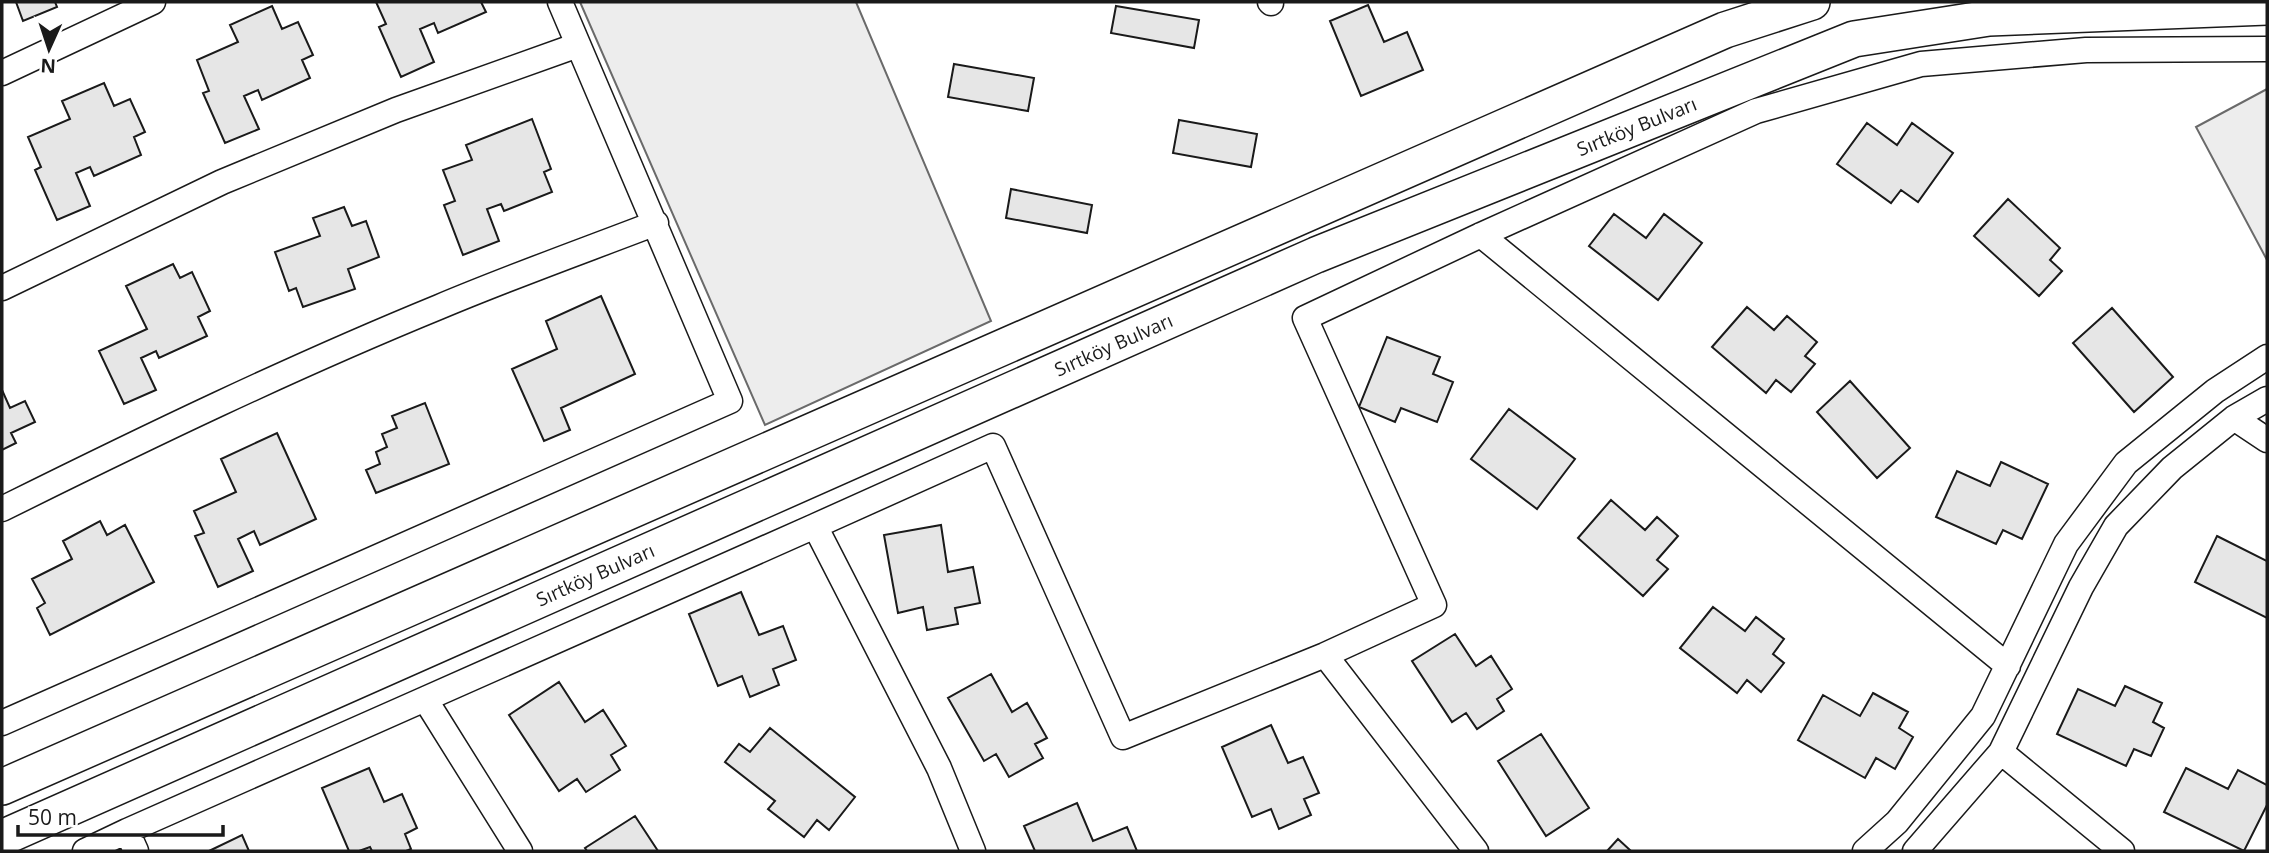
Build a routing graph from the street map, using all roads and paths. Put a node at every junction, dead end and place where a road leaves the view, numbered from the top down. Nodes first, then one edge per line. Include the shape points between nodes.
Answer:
1 (153, 2) edge
2 (560, 2) edge
3 (1812, 2) edge
4 (2267, 7) edge
5 (2099, 8) edge
6 (1712, 36) junction
7 (578, 45) junction
8 (2267, 49) edge
9 (2, 73) edge
10 (1732, 88) junction
11 (656, 223) junction
12 (1481, 235) junction
13 (2, 288) edge
14 (1118, 297) junction
15 (1136, 335) junction
16 (2267, 358) edge
17 (2267, 398) edge
18 (2234, 418) junction
19 (2267, 440) edge
20 (2, 509) edge
21 (815, 526) junction
22 (1325, 655) junction
23 (2008, 666) junction
24 (206, 697) junction
25 (425, 699) junction
26 (2, 723) edge
27 (228, 738) junction
28 (2001, 752) junction
29 (2, 787) edge
30 (2, 838) edge
31 (132, 841) edge
32 (85, 851) edge
33 (520, 851) edge
34 (973, 851) edge
35 (1476, 851) edge
36 (1865, 851) edge
37 (1915, 851) edge
38 (2122, 851) edge

1 - 9 street
2 - 7 street
3 - 6 main road
4 - 5 main road, Sırtköy Bulvarı
5 - 10 main road, Sırtköy Bulvarı via 1989,18 1854,39
6 - 10 main road
6 - 14 main road
7 - 11 street
7 - 13 street via 396,110 222,182
8 - 12 street via 2086,50 1922,64 1756,111
10 - 15 main road, Sırtköy Bulvarı via 1316,255
11 - 20 street via 439,306
11 - 26 street via 730,401
12 - 22 street via 1305,318 1434,605
12 - 23 street
14 - 15 main road
14 - 24 main road
15 - 27 main road, Sırtköy Bulvarı
16 - 23 street via 2215,391 2126,463 2066,544
17 - 18 street
18 - 19 street
18 - 28 street via 2172,468 2116,526 2081,587
21 - 22 street via 993,446 1123,737
21 - 25 street
21 - 34 street via 939,768
22 - 35 street
23 - 36 street via 1983,716 1897,822
24 - 27 main road
24 - 29 main road
25 - 31 street
25 - 33 street
27 - 30 main road, Sırtköy Bulvarı
28 - 37 street
28 - 38 street
31 - 32 street

